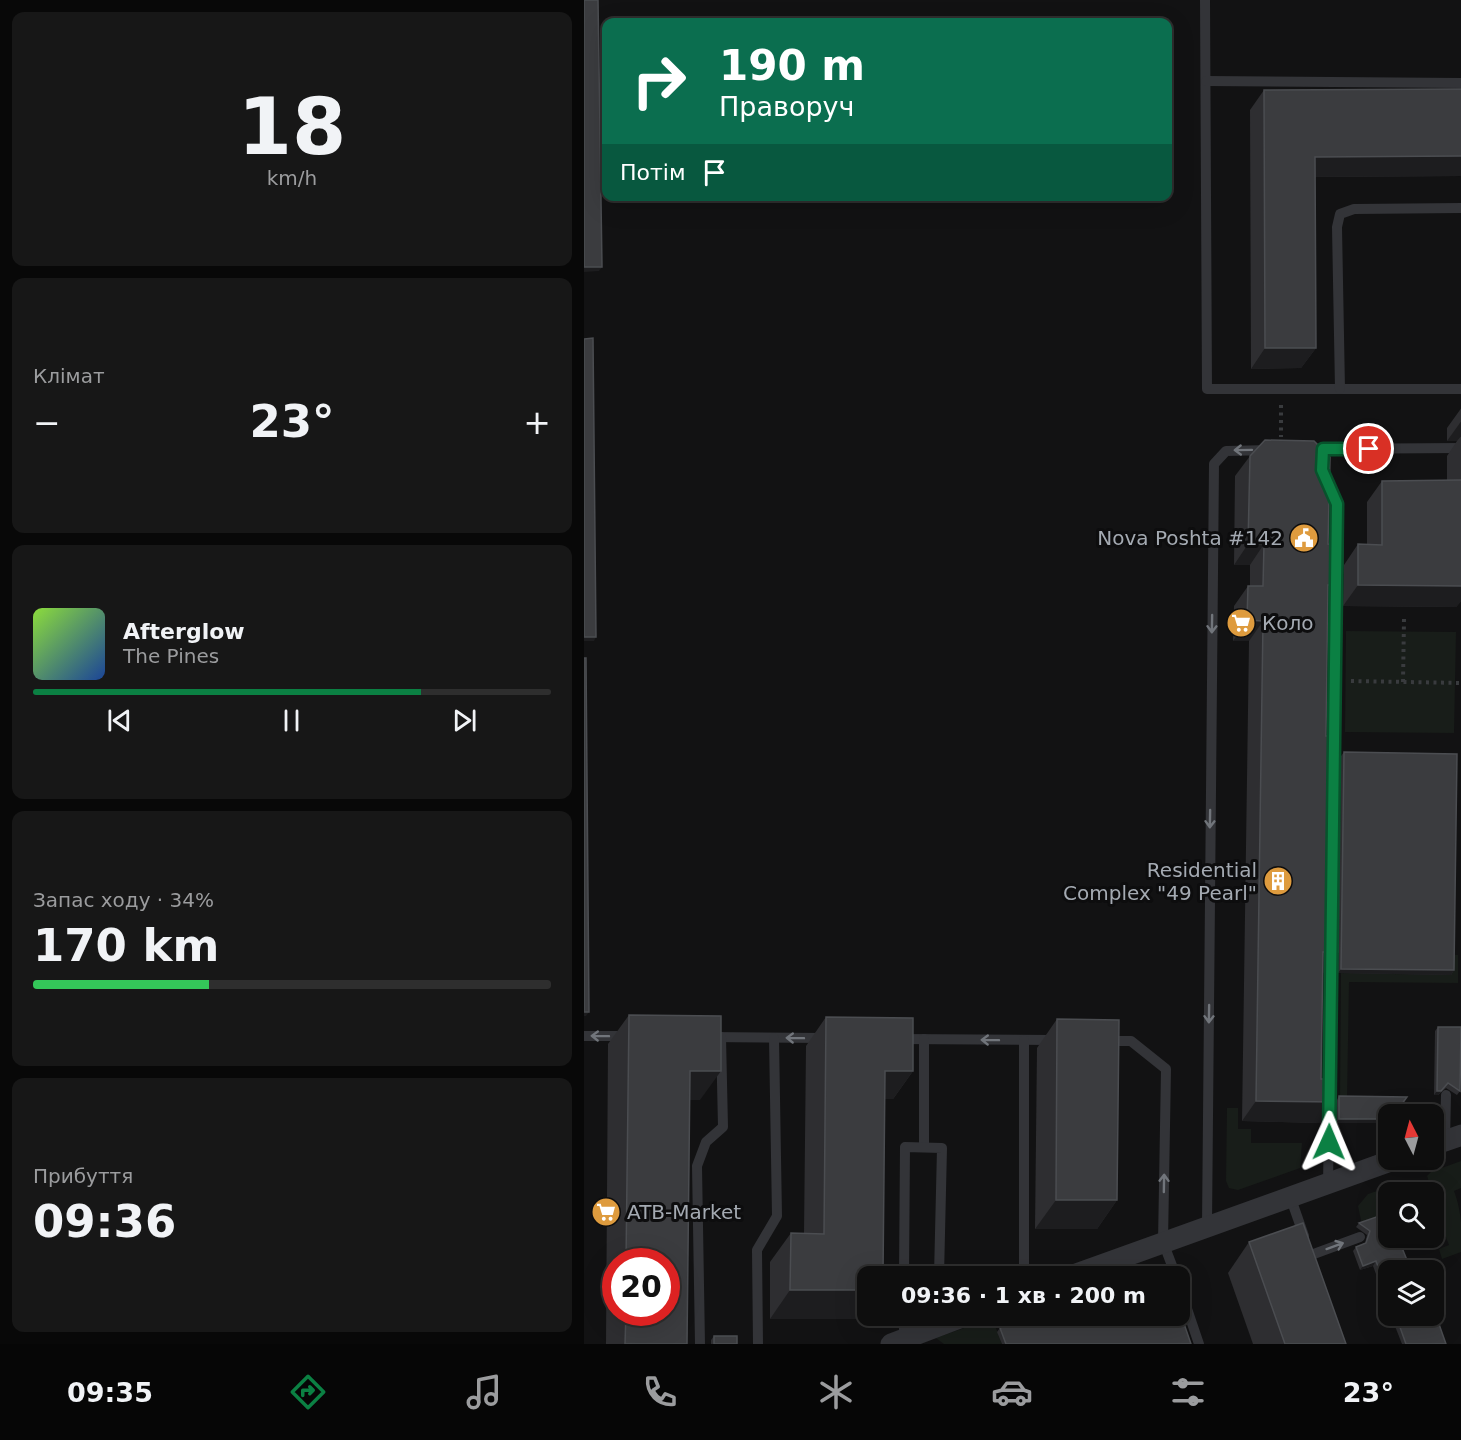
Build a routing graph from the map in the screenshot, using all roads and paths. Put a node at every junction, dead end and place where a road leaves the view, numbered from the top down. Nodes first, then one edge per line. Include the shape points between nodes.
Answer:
1 (1205, 0) edge
2 (1206, 81) junction
3 (1462, 83) edge
4 (1462, 208) edge
5 (1281, 389) junction
6 (1340, 389) junction
7 (1462, 390) edge
8 (1462, 448) edge
9 (1282, 449) joint
10 (1302, 449) edge
11 (1323, 449) junction
12 (1404, 619) dead end
13 (1335, 681) junction
14 (1403, 682) junction
15 (1462, 683) edge
16 (1334, 766) edge
17 (1332, 930) edge
18 (584, 1036) edge
19 (641, 1036) edge
20 (698, 1037) edge
21 (721, 1037) junction
22 (774, 1038) junction
23 (841, 1038) edge
24 (888, 1039) edge
25 (924, 1039) junction
26 (1024, 1040) junction
27 (1072, 1040) edge
28 (1096, 1041) edge
29 (1446, 1095) edge
30 (1445, 1113) joint
31 (1446, 1140) edge
32 (924, 1148) junction
33 (1378, 1165) edge
34 (1328, 1183) junction
35 (1290, 1196) junction
36 (1207, 1226) junction
37 (1360, 1237) dead end
38 (1163, 1242) junction
39 (904, 1266) edge
40 (939, 1266) edge
41 (1024, 1266) edge
42 (1098, 1266) edge
43 (1172, 1266) edge
44 (1190, 1317) edge
45 (901, 1326) edge
46 (928, 1326) edge
47 (897, 1342) edge
48 (700, 1344) edge
49 (758, 1344) edge
50 (1199, 1344) edge

1 - 2 lane
2 - 3 lane
2 - 5 lane via 1207,389
4 - 6 lane via 1354,209 1340,214
5 - 6 lane
5 - 9 path
6 - 7 lane
8 - 11 lane
9 -> 36 lane via 1226,451 1214,464
10 - 11 lane
11 - 13 lane via 1322,470 1337,504
12 - 14 path
13 - 14 path
13 - 16 lane
14 - 15 path
17 - 34 lane
19 -> 18 lane
20 - 21 lane
21 - 22 lane
21 - 48 lane via 723,1127 706,1142 697,1166
23 -> 22 lane
22 - 49 lane via 778,1216 757,1250
24 - 25 lane
26 -> 25 lane
25 - 32 lane
26 - 27 lane
26 - 41 lane
38 -> 28 lane via 1166,1069 1131,1041
29 - 30 lane
30 - 31 lane
32 - 39 lane via 905,1147
32 - 40 lane via 942,1148
33 - 34 street
34 - 35 street
35 - 36 street
35 -> 37 lane via 1312,1259
36 - 38 street
38 - 42 street
38 - 43 lane
44 - 50 lane
45 - 47 lane
46 - 47 street

